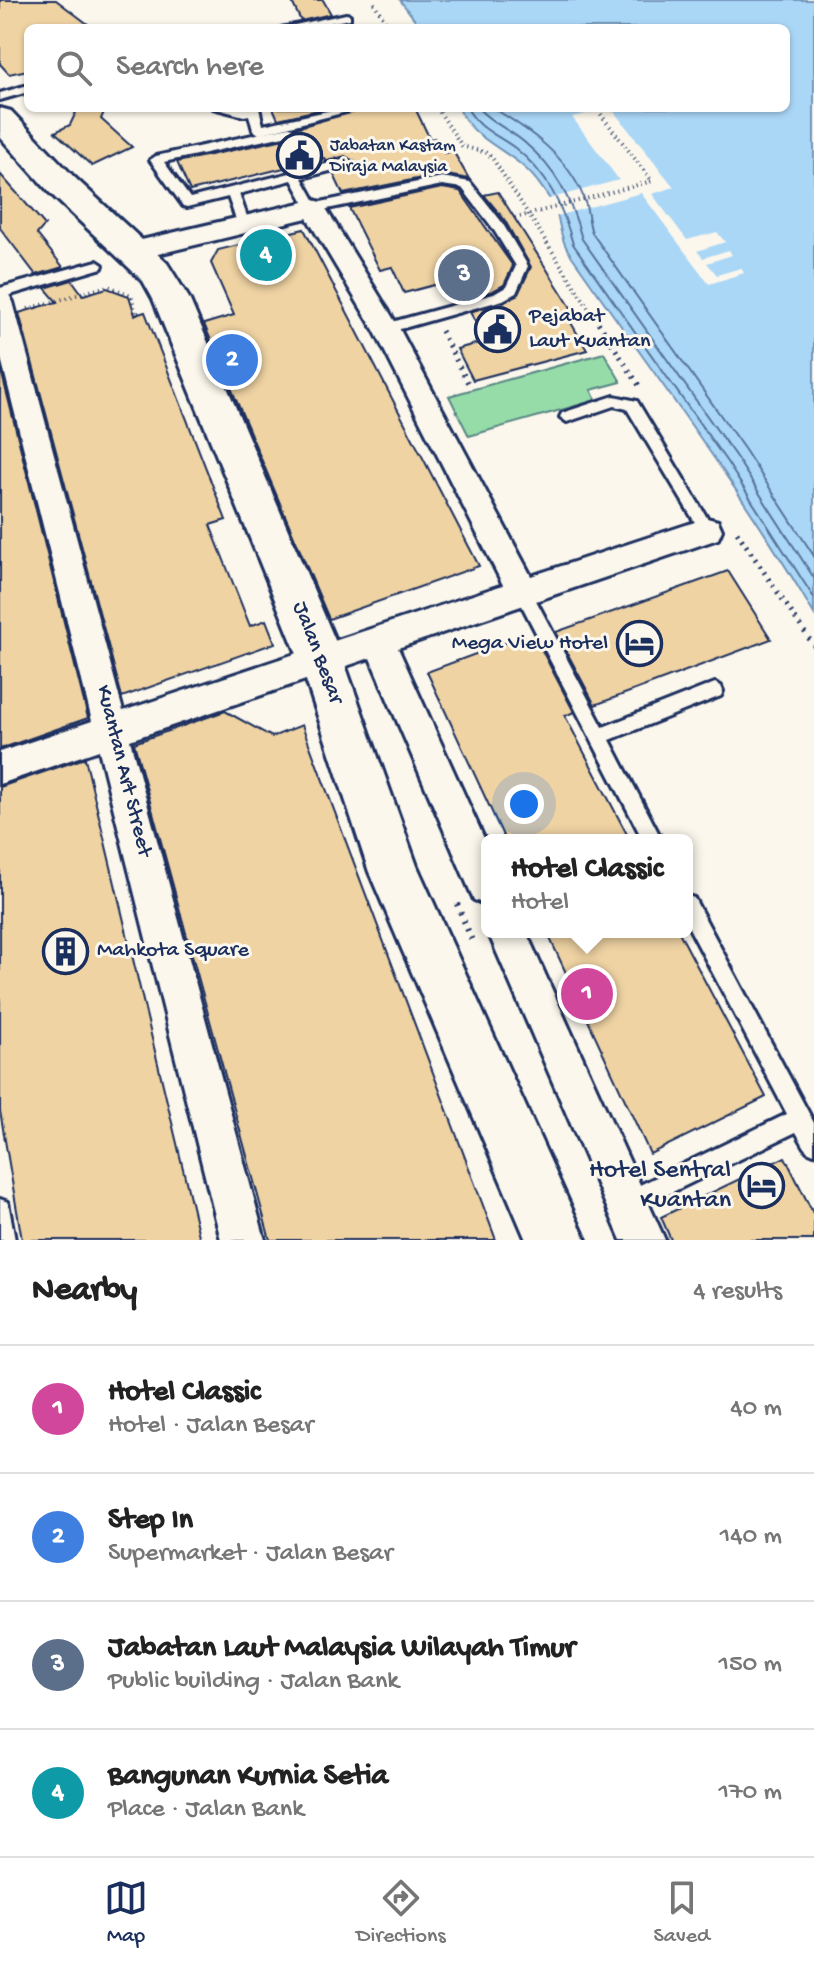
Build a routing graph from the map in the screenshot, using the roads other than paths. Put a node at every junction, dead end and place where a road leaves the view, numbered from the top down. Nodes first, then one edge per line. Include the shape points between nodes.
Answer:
1 (346, 17) dead end
2 (308, 24) edge
3 (24, 89) edge
4 (0, 97) edge
5 (254, 112) edge
6 (338, 112) edge
7 (0, 118) edge
8 (289, 131) dead end
9 (346, 163) dead end
10 (296, 177) junction
11 (232, 192) junction
12 (313, 208) junction
13 (244, 225) junction
14 (115, 258) junction
15 (1, 304) edge
16 (386, 328) junction
17 (567, 417) dead end
18 (719, 527) joint
19 (524, 594) junction
20 (379, 642) junction
21 (321, 659) junction
22 (715, 691) dead end
23 (112, 729) junction
24 (598, 737) junction
25 (0, 768) edge
26 (650, 834) edge
27 (481, 873) edge
28 (693, 916) edge
29 (510, 938) edge
30 (800, 1119) junction
31 (814, 1144) edge
32 (627, 1203) junction
33 (0, 1210) edge
34 (4, 1240) edge
35 (243, 1240) edge
36 (556, 1240) edge
37 (643, 1240) edge

1 - 2 lane
3 - 4 lane
5 - 6 lane via 259,130
7 - 14 highway, Jalan Besar via 62,185
8 - 11 lane via 156,160 187,203
9 - 10 lane
10 - 11 lane
10 - 12 lane
11 - 13 lane
12 - 13 street
12 - 16 street
12 - 16 lane via 455,181 474,191 522,266 511,290 498,297
13 - 14 street
14 - 15 lane
14 - 21 highway, Jalan Besar via 155,272 171,298
15 - 23 street, Kuantan Art Street
16 - 19 street
17 - 18 lane via 614,401 632,405
18 - 19 street
19 - 20 street
19 - 24 lane
20 - 21 street
20 - 27 street
21 - 23 street
21 - 36 highway, Jalan Besar via 394,872
22 - 24 lane
23 - 25 street
23 - 35 street, Kuantan Art Street
24 - 26 lane
28 - 30 lane
29 - 32 street
30 - 31 lane
30 - 32 lane
32 - 37 street
33 - 34 lane

